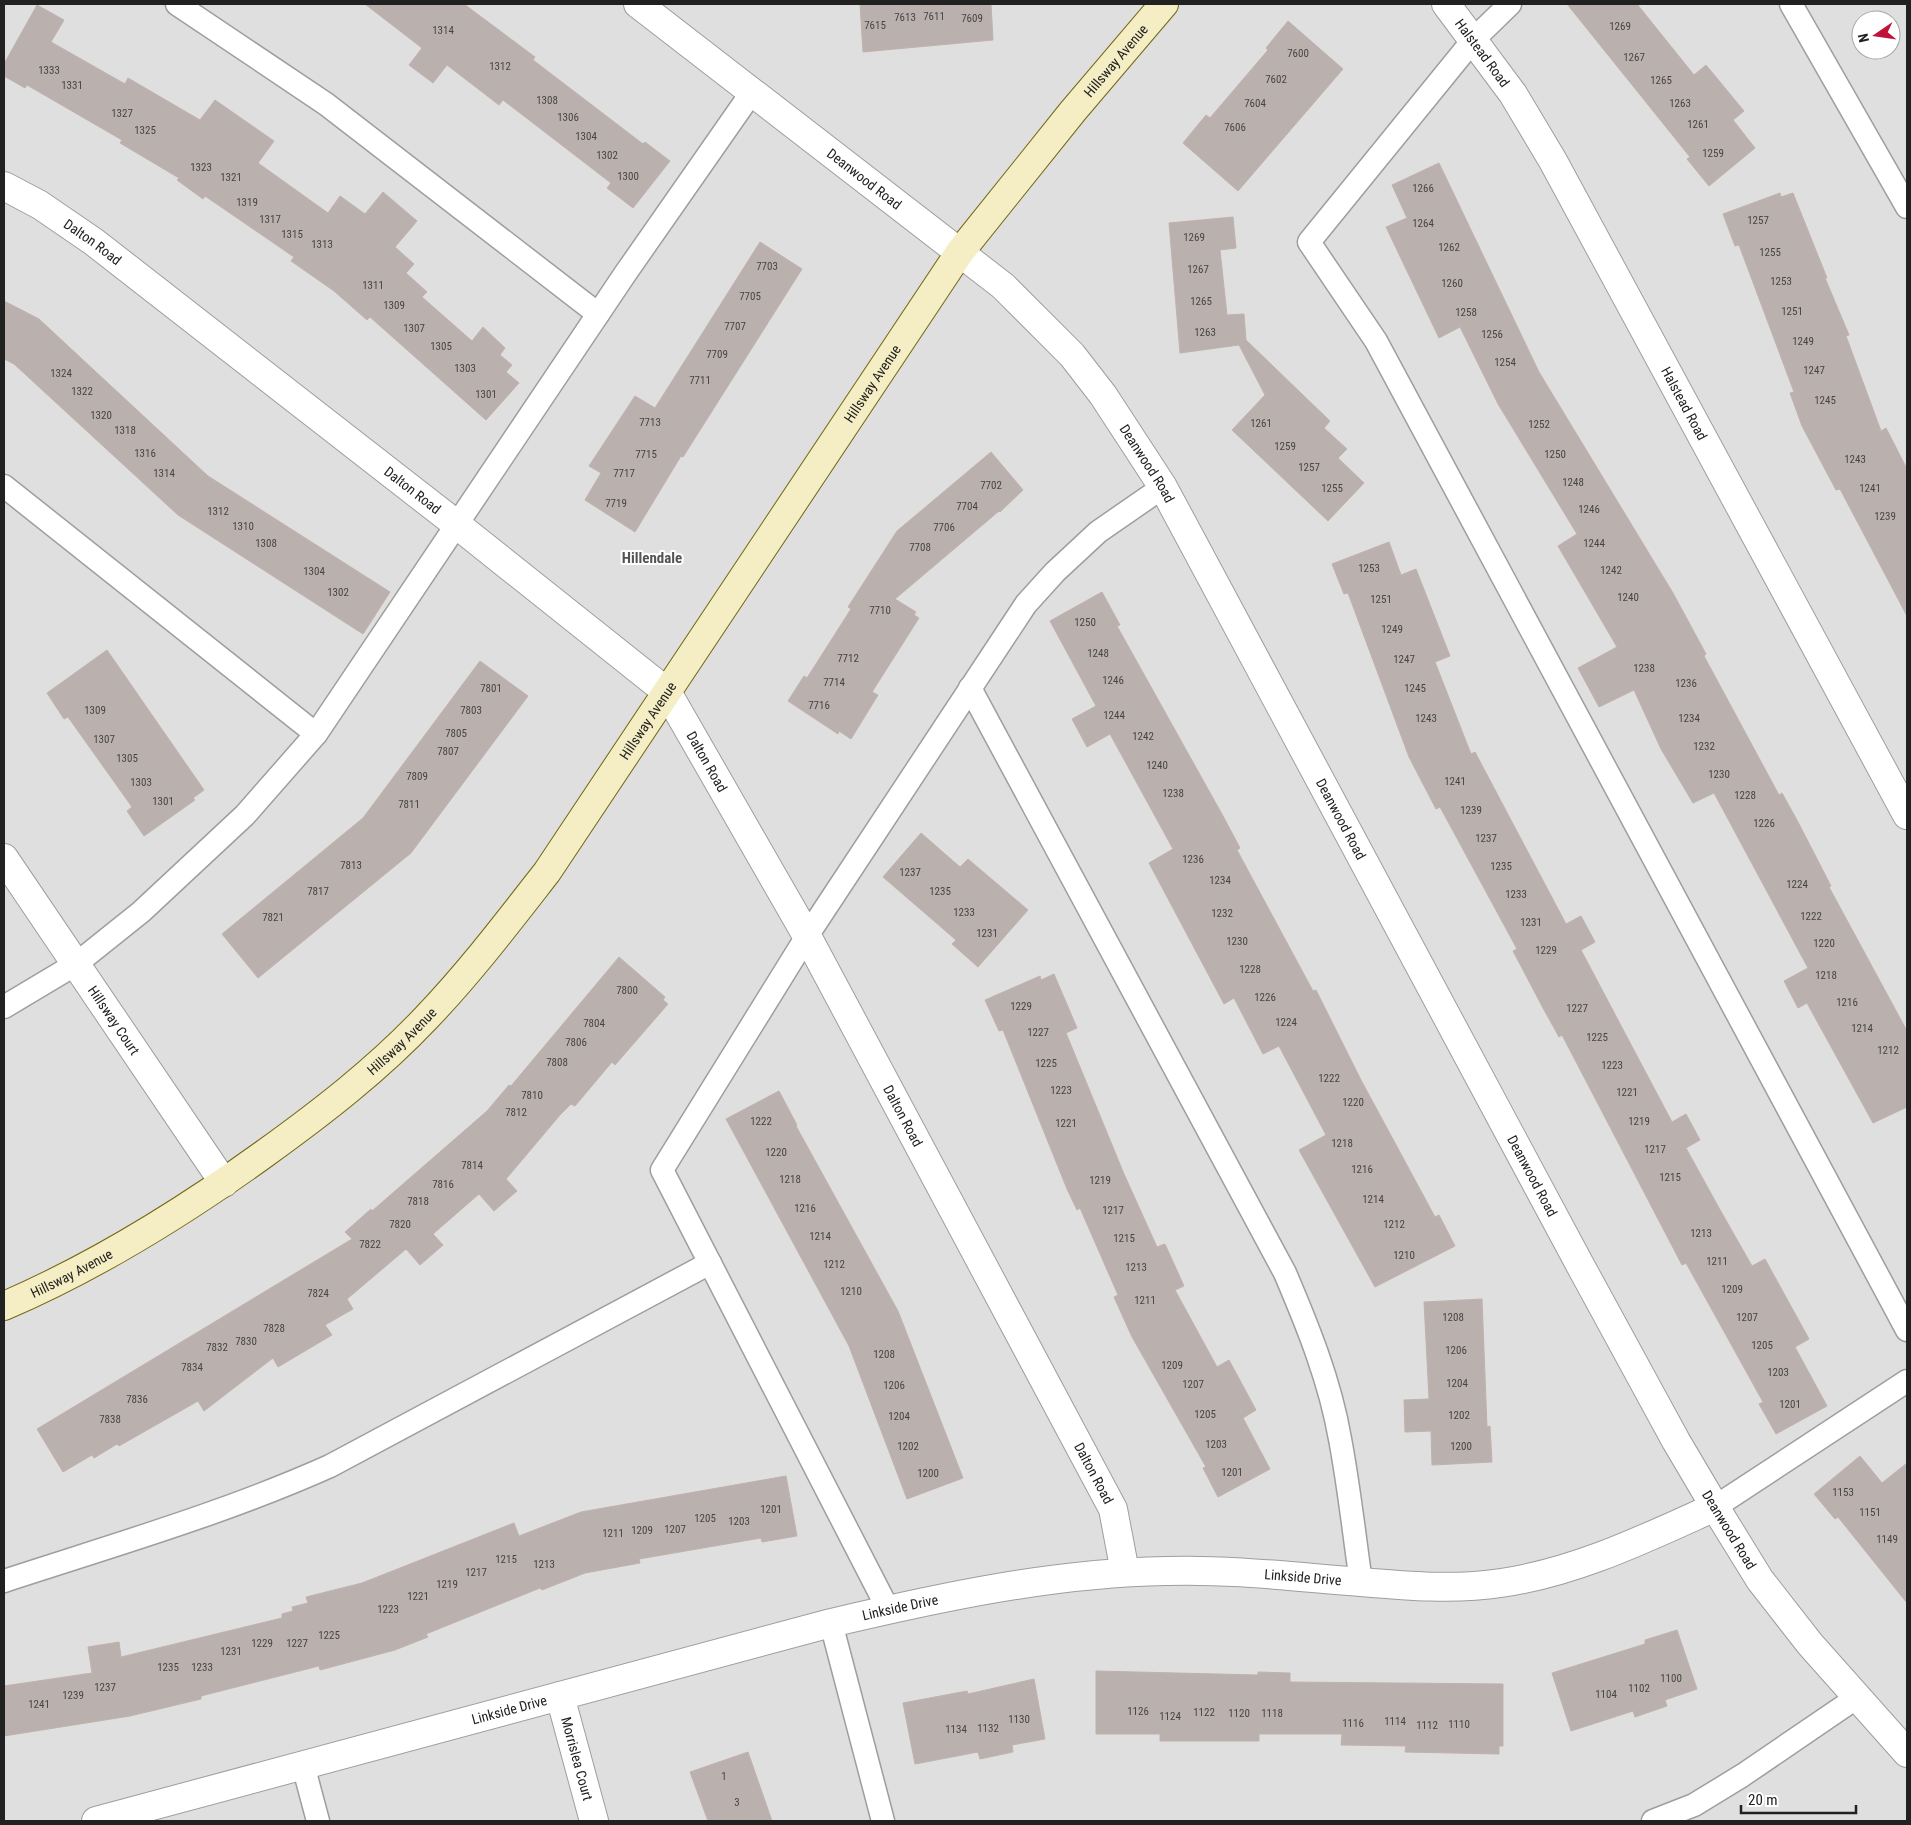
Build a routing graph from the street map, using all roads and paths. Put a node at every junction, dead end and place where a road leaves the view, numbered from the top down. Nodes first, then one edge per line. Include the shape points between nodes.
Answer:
1 (177, 4) edge
2 (638, 4) edge
3 (1164, 4) edge
4 (1446, 4) edge
5 (1510, 4) edge
6 (1791, 4) edge
7 (1474, 39) junction
8 (752, 92) junction
9 (4, 186) edge
10 (1907, 207) edge
11 (960, 252) junction
12 (598, 314) junction
13 (4, 486) edge
14 (1163, 487) junction
15 (456, 524) junction
16 (970, 688) junction
17 (667, 692) junction
18 (316, 734) junction
19 (1907, 815) edge
20 (4, 858) edge
21 (807, 936) junction
22 (76, 964) junction
23 (4, 1007) edge
24 (224, 1182) junction
25 (710, 1263) junction
26 (4, 1306) edge
27 (1907, 1330) edge
28 (1907, 1381) edge
29 (1714, 1507) junction
30 (1125, 1572) junction
31 (4, 1581) edge
32 (1361, 1582) junction
33 (888, 1609) junction
34 (831, 1623) junction
35 (560, 1696) junction
36 (1856, 1698) junction
37 (1907, 1753) edge
38 (303, 1765) junction
39 (96, 1821) edge
40 (318, 1821) edge
41 (594, 1821) edge
42 (883, 1821) edge
43 (1654, 1821) edge

1 - 12 lane via 326,104
2 - 8 street, Deanwood Road
3 - 11 street, Hillsway Avenue
4 - 7 street, Halstead Road
5 - 7 lane
6 - 10 lane
7 - 19 street, Halstead Road via 1513,94 1553,161
7 - 27 lane via 1309,242 1376,341
8 - 11 street, Deanwood Road
8 - 12 lane
9 - 15 street, Dalton Road via 40,205 94,242
11 - 14 street, Deanwood Road via 1003,286 1072,355 1104,395
11 - 17 street, Hillsway Avenue
12 - 15 lane
13 - 18 lane
14 - 16 lane via 1098,532 1055,572 1026,604
14 - 29 street, Deanwood Road via 1575,1255
15 - 17 street, Dalton Road
15 - 18 lane
16 - 21 lane
16 - 32 lane via 1285,1273 1327,1384 1340,1438
17 - 21 street, Dalton Road
17 - 24 street, Hillsway Avenue via 547,872 488,948 426,1019 359,1081
18 - 22 lane via 245,815 141,912
20 - 22 street, Hillsway Court
21 - 25 lane via 662,1170
21 - 30 street, Dalton Road via 1113,1509
22 - 23 lane
22 - 24 street, Hillsway Court
24 - 26 street, Hillsway Avenue via 111,1255
25 - 31 lane via 330,1466 217,1512
25 - 33 lane
28 - 29 lane
29 - 32 street, Linkside Drive via 1591,1560 1544,1575 1454,1587
29 - 36 street, Deanwood Road via 1760,1580
30 - 32 street, Linkside Drive via 1212,1571
30 - 33 street, Linkside Drive via 1028,1584
33 - 34 street, Linkside Drive
34 - 35 street, Linkside Drive
34 - 42 lane
35 - 38 street, Linkside Drive
35 - 41 street, Morrislea Court
36 - 37 street, Deanwood Road
36 - 43 lane via 1744,1775 1694,1805
38 - 39 street, Linkside Drive
38 - 40 lane

